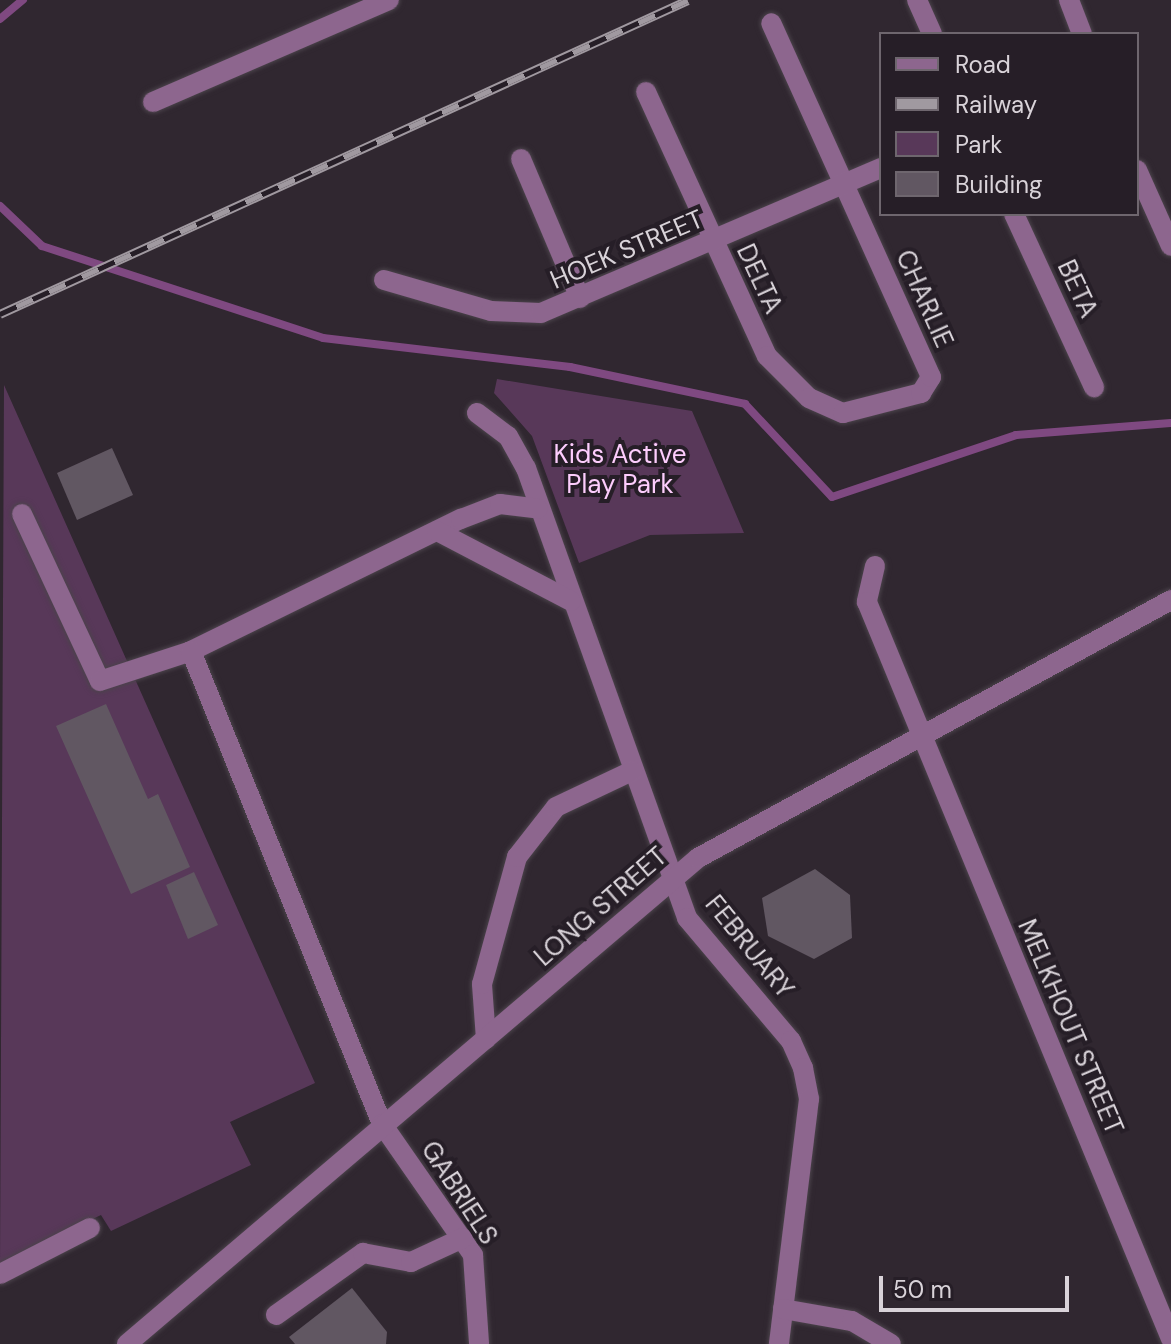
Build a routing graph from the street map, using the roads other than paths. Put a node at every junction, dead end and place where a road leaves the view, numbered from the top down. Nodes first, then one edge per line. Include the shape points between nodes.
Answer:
1 (389, 0) edge
2 (917, 0) edge
3 (1069, 0) edge
4 (771, 23) dead end
5 (931, 32) edge
6 (1081, 32) edge
7 (646, 92) dead end
8 (153, 102) dead end
9 (521, 159) dead end
10 (879, 169) edge
11 (1139, 174) edge
12 (843, 184) junction
13 (1015, 216) edge
14 (714, 242) junction
15 (1171, 246) edge
16 (384, 280) dead end
17 (580, 298) junction
18 (767, 356) joint
19 (1094, 387) dead end
20 (477, 413) dead end
21 (538, 509) junction
22 (22, 514) dead end
23 (437, 531) junction
24 (875, 566) dead end
25 (1171, 600) edge
26 (571, 601) junction
27 (191, 651) junction
28 (920, 734) junction
29 (632, 771) junction
30 (673, 881) junction
31 (486, 1039) junction
32 (382, 1124) junction
33 (90, 1228) dead end
34 (463, 1238) junction
35 (0, 1274) edge
36 (783, 1309) junction
37 (276, 1315) dead end
38 (1171, 1339) edge
39 (127, 1344) edge
40 (479, 1344) edge
41 (779, 1344) edge
42 (891, 1344) edge

1 - 8 street
2 - 5 street
3 - 6 street
4 - 12 street, CHARLIE
7 - 14 street, DELTA
9 - 17 street
10 - 12 street, HOEK STREET
11 - 15 street
12 - 14 street, HOEK STREET
12 - 18 street, CHARLIE via 931,377 921,393 843,413 809,398
13 - 19 street, BETA
14 - 17 street, HOEK STREET
14 - 18 street, DELTA
16 - 17 street, HOEK STREET via 512,314
20 - 21 street, FEBRUARY via 508,436
21 - 23 street via 500,504
21 - 26 street, FEBRUARY
22 - 27 street via 97,680
23 - 26 street
23 - 27 street
24 - 28 street, MELKHOUT STREET via 867,602
25 - 28 street, LONG STREET
26 - 29 street, FEBRUARY
27 - 32 street, GABRIELS
28 - 30 street, LONG STREET via 736,834
28 - 38 street, MELKHOUT STREET
29 - 30 street, FEBRUARY
29 - 31 street via 556,807 517,857 482,984
30 - 31 street, LONG STREET
30 - 36 street, FEBRUARY via 687,918 782,1030 803,1068 809,1099
31 - 32 street, LONG STREET
32 - 34 street, GABRIELS
32 - 39 street, LONG STREET
33 - 35 street
34 - 37 street via 411,1262 363,1253
34 - 40 street, GABRIELS via 479,1278
36 - 41 street, FEBRUARY
36 - 42 street via 852,1321

